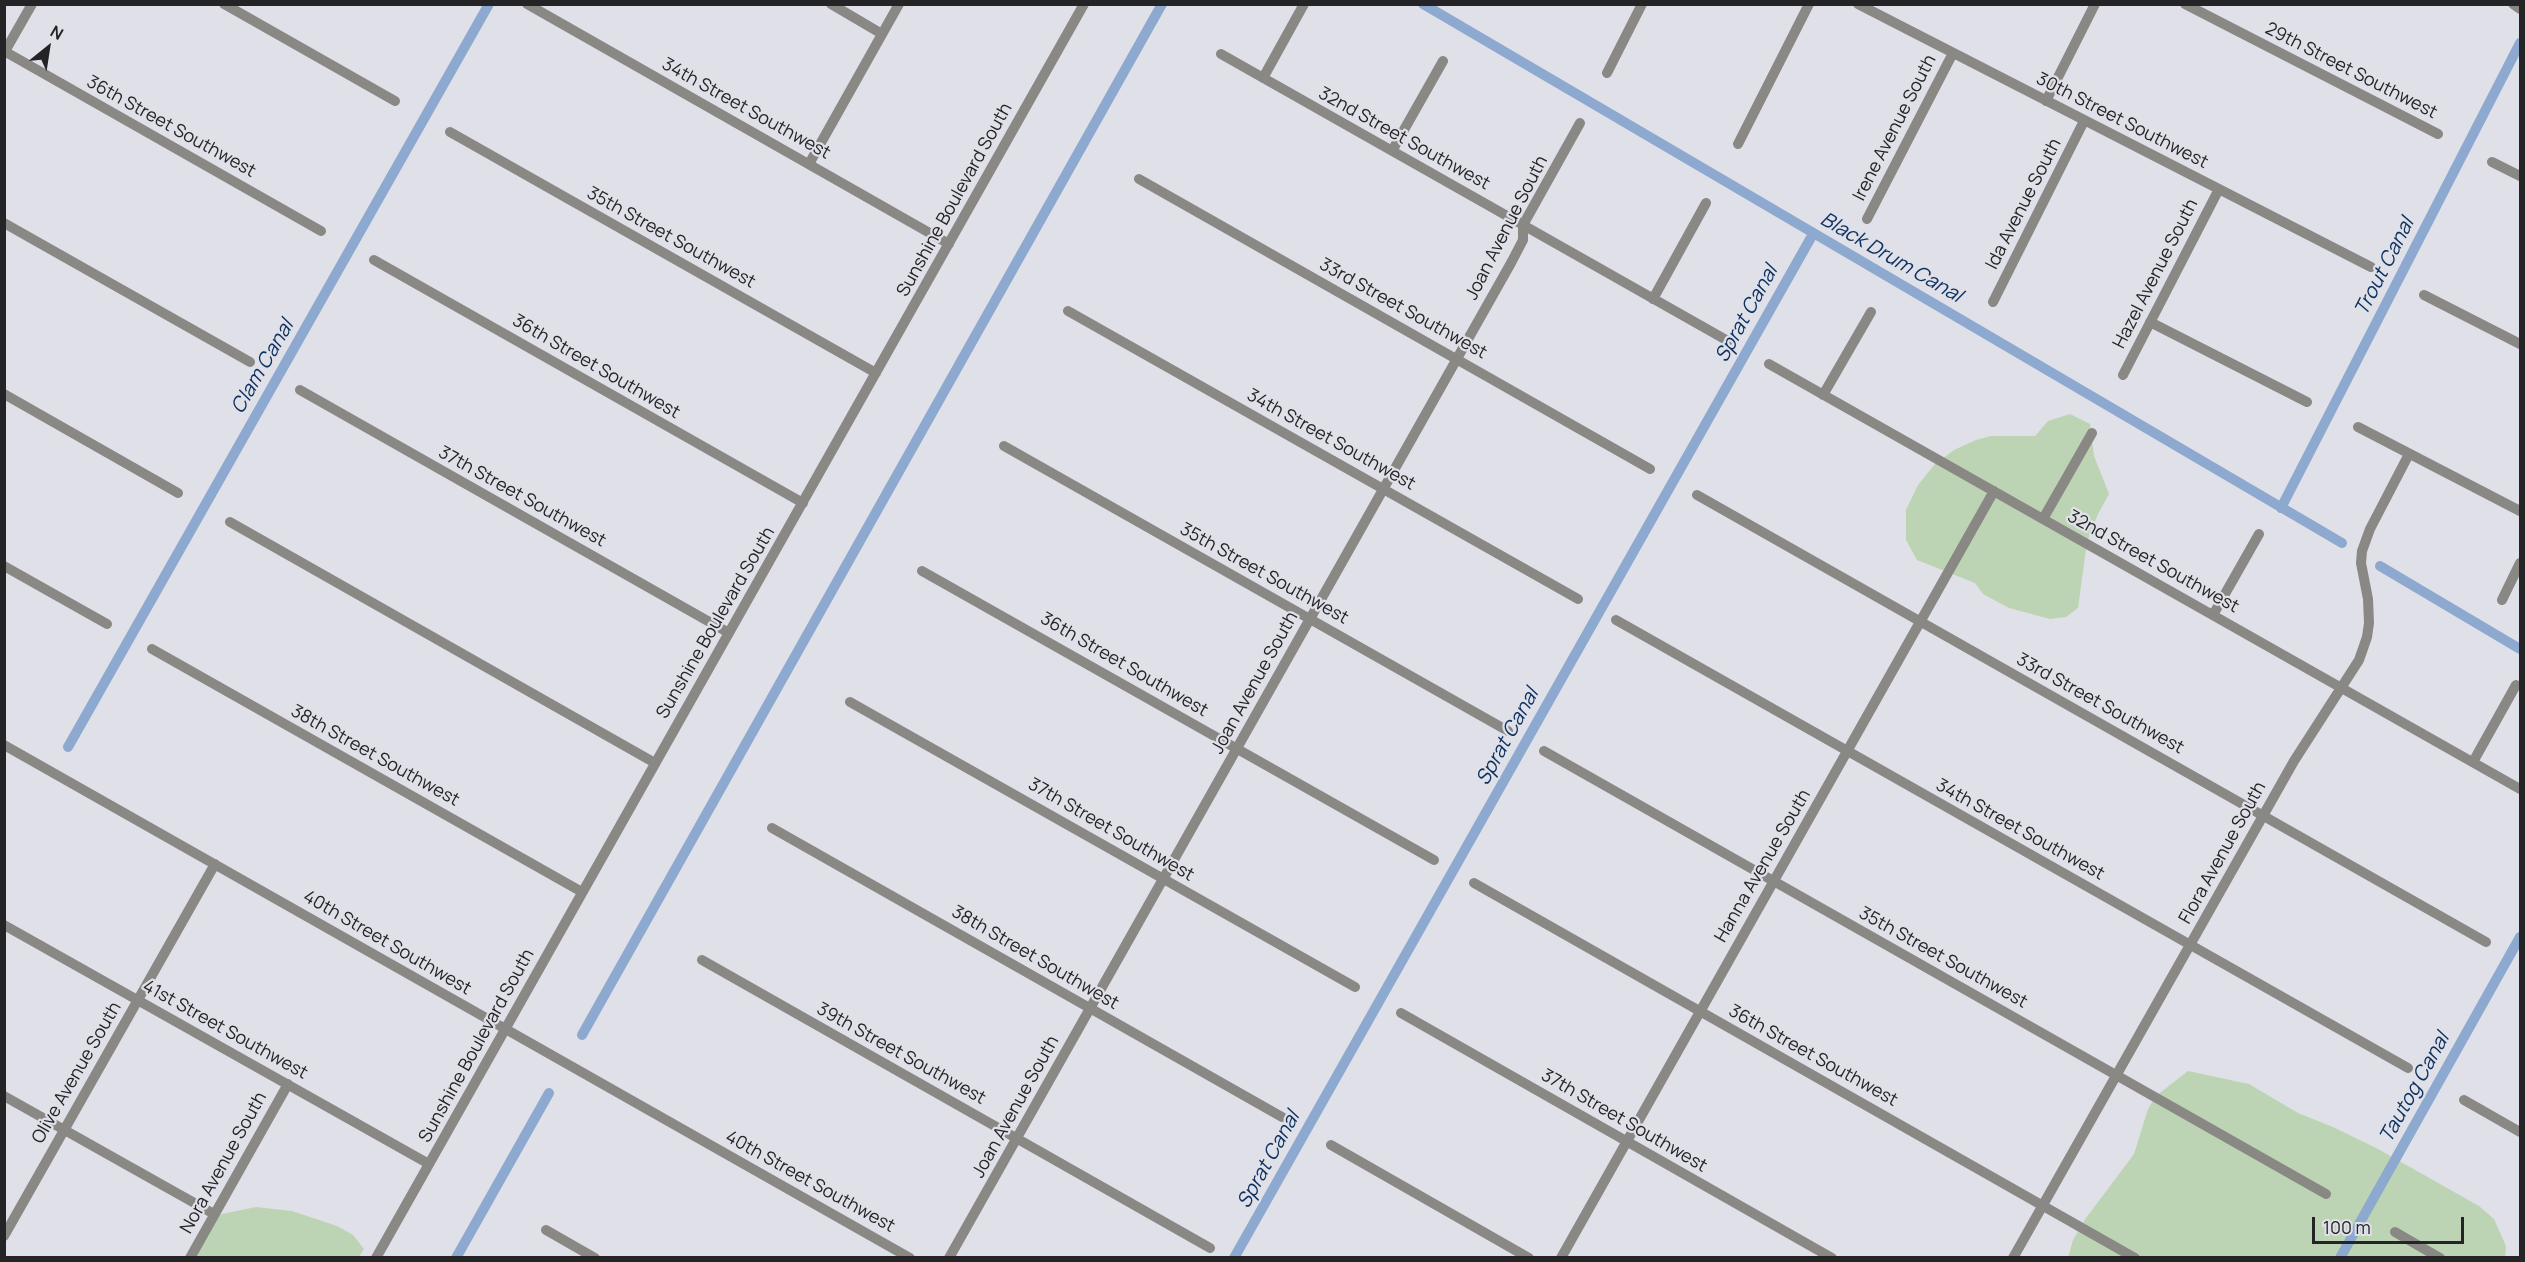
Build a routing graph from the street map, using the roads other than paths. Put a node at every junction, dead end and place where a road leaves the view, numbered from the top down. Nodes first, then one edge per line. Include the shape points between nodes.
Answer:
1 (32, 4) edge
2 (224, 4) edge
3 (527, 4) edge
4 (831, 4) edge
5 (899, 4) edge
6 (1084, 4) edge
7 (1304, 4) edge
8 (1642, 4) edge
9 (1809, 4) edge
10 (1858, 4) edge
11 (2095, 4) edge
12 (2185, 4) edge
13 (2513, 4) edge
14 (2520, 9) edge
15 (882, 34) junction
16 (5, 52) edge
17 (1953, 53) junction
18 (1221, 54) dead end
19 (1443, 61) dead end
20 (1607, 73) dead end
21 (1263, 78) junction
22 (395, 101) dead end
23 (2046, 101) junction
24 (2084, 121) junction
25 (1580, 123) dead end
26 (450, 132) dead end
27 (2438, 134) dead end
28 (1738, 144) dead end
29 (1392, 151) junction
30 (2492, 162) dead end
31 (809, 164) junction
32 (2520, 176) edge
33 (1139, 179) dead end
34 (2219, 189) junction
35 (1706, 203) dead end
36 (1868, 219) dead end
37 (4, 223) edge
38 (1523, 225) junction
39 (321, 231) dead end
40 (949, 244) junction
41 (374, 260) dead end
42 (2372, 267) dead end
43 (2424, 295) dead end
44 (1653, 298) junction
45 (1993, 302) dead end
46 (1068, 311) dead end
47 (1871, 312) dead end
48 (2150, 321) junction
49 (1728, 341) dead end
50 (2520, 344) edge
51 (1457, 358) junction
52 (250, 362) dead end
53 (1769, 364) dead end
54 (876, 373) junction
55 (2123, 375) dead end
56 (300, 390) dead end
57 (4, 394) edge
58 (1823, 395) junction
59 (2307, 402) dead end
60 (2358, 427) dead end
61 (2092, 433) dead end
62 (1004, 446) dead end
63 (2409, 454) junction
64 (1650, 469) dead end
65 (1383, 489) junction
66 (1994, 491) junction
67 (178, 493) dead end
68 (1697, 495) dead end
69 (803, 503) junction
70 (2520, 512) edge
71 (2043, 519) junction
72 (230, 522) dead end
73 (2259, 534) dead end
74 (2520, 563) edge
75 (4, 566) edge
76 (922, 571) dead end
77 (1578, 599) dead end
78 (2502, 600) dead end
79 (2213, 615) junction
80 (1310, 619) junction
81 (1616, 620) dead end
82 (1921, 622) junction
83 (107, 624) dead end
84 (729, 633) junction
85 (152, 649) dead end
86 (2516, 685) dead end
87 (2341, 688) junction
88 (850, 702) dead end
89 (1508, 731) dead end
90 (4, 745) edge
91 (1237, 749) junction
92 (1544, 751) dead end
93 (1847, 751) junction
94 (2473, 762) junction
95 (656, 763) junction
96 (2520, 789) edge
97 (2263, 815) junction
98 (772, 828) dead end
99 (1434, 860) dead end
100 (214, 864) junction
101 (1164, 879) junction
102 (1774, 881) junction
103 (1474, 883) dead end
104 (582, 892) junction
105 (4, 925) edge
106 (2486, 942) dead end
107 (2190, 945) junction
108 (702, 960) dead end
109 (1355, 987) dead end
110 (138, 1000) junction
111 (1090, 1008) junction
112 (1700, 1011) junction
113 (1401, 1013) dead end
114 (506, 1029) junction
115 (2408, 1068) dead end
116 (2116, 1075) junction
117 (288, 1084) junction
118 (4, 1096) edge
119 (2464, 1100) dead end
120 (1282, 1117) dead end
121 (64, 1130) junction
122 (2520, 1132) edge
123 (1017, 1138) junction
124 (1627, 1141) junction
125 (1331, 1145) dead end
126 (429, 1164) junction
127 (2326, 1194) dead end
128 (2043, 1205) junction
129 (214, 1214) junction
130 (546, 1230) dead end
131 (2395, 1232) dead end
132 (4, 1236) edge
133 (1210, 1248) dead end
134 (190, 1257) edge
135 (376, 1257) edge
136 (594, 1257) edge
137 (910, 1257) edge
138 (949, 1257) edge
139 (1528, 1257) edge
140 (1561, 1257) edge
141 (1832, 1257) edge
142 (2013, 1257) edge
143 (2135, 1257) edge
144 (2440, 1257) edge

1 - 16 street
2 - 22 street
3 - 31 street, 34th Street Southwest
4 - 15 street
5 - 15 street
6 - 40 street, Sunshine Boulevard South
7 - 21 street
8 - 20 street
9 - 28 street
10 - 17 street, 30th Street Southwest
11 - 23 street
12 - 27 street, 29th Street Southwest
13 - 14 street
15 - 31 street
16 - 39 street, 36th Street Southwest
17 - 23 street, 30th Street Southwest
17 - 36 street, Irene Avenue South
18 - 21 street, 32nd Street Southwest
19 - 29 street
21 - 29 street, 32nd Street Southwest
23 - 24 street, 30th Street Southwest
24 - 34 street, 30th Street Southwest
24 - 45 street, Ida Avenue South
25 - 38 street, Joan Avenue South
26 - 54 street, 35th Street Southwest
29 - 38 street, 32nd Street Southwest
30 - 32 street
31 - 40 street, 34th Street Southwest
33 - 51 street, 33rd Street Southwest
34 - 42 street, 30th Street Southwest
34 - 48 street, Hazel Avenue South
35 - 44 street
37 - 52 street
38 - 44 street, 32nd Street Southwest
38 - 51 street, Joan Avenue South via 1523,240
40 - 54 street, Sunshine Boulevard South
41 - 69 street, 36th Street Southwest
43 - 50 street
44 - 49 street, 32nd Street Southwest
46 - 65 street, 34th Street Southwest
47 - 58 street
48 - 55 street, Hazel Avenue South
48 - 59 street
51 - 64 street, 33rd Street Southwest
51 - 65 street, Joan Avenue South
53 - 58 street, 32nd Street Southwest
54 - 69 street, Sunshine Boulevard South
56 - 84 street, 37th Street Southwest
57 - 67 street
58 - 66 street, 32nd Street Southwest
60 - 63 street
61 - 71 street
62 - 80 street, 35th Street Southwest
63 - 70 street
63 - 87 street, Flora Avenue South via 2365,541 2361,563 2369,611 2367,637 2359,660
65 - 77 street, 34th Street Southwest
65 - 80 street, Joan Avenue South
66 - 71 street, 32nd Street Southwest
66 - 82 street, Hanna Avenue South
68 - 82 street, 33rd Street Southwest
69 - 84 street, Sunshine Boulevard South
71 - 79 street, 32nd Street Southwest
72 - 95 street
73 - 79 street
74 - 78 street
75 - 83 street
76 - 91 street, 36th Street Southwest
79 - 87 street, 32nd Street Southwest
80 - 89 street, 35th Street Southwest
80 - 91 street, Joan Avenue South
81 - 93 street, 34th Street Southwest
82 - 93 street, Hanna Avenue South
82 - 97 street, 33rd Street Southwest
84 - 95 street, Sunshine Boulevard South
85 - 104 street, 38th Street Southwest
86 - 94 street
87 - 94 street, 32nd Street Southwest
87 - 97 street, Flora Avenue South
88 - 101 street, 37th Street Southwest
90 - 100 street, 40th Street Southwest
91 - 99 street, 36th Street Southwest
91 - 101 street, Joan Avenue South
92 - 102 street, 35th Street Southwest
93 - 102 street, Hanna Avenue South
93 - 107 street, 34th Street Southwest
94 - 96 street, 32nd Street Southwest
95 - 104 street, Sunshine Boulevard South
97 - 106 street, 33rd Street Southwest
97 - 107 street, Flora Avenue South
98 - 111 street, 38th Street Southwest
100 - 110 street, Olive Avenue South
100 - 114 street, 40th Street Southwest
101 - 109 street, 37th Street Southwest
101 - 111 street, Joan Avenue South
102 - 112 street, Hanna Avenue South
102 - 116 street, 35th Street Southwest
103 - 112 street, 36th Street Southwest
104 - 114 street, Sunshine Boulevard South
105 - 110 street, 41st Street Southwest
107 - 115 street, 34th Street Southwest
107 - 116 street, Flora Avenue South
108 - 123 street, 39th Street Southwest
110 - 117 street, 41st Street Southwest
110 - 121 street, Olive Avenue South
111 - 120 street, 38th Street Southwest
111 - 123 street, Joan Avenue South
112 - 124 street, Hanna Avenue South
112 - 128 street, 36th Street Southwest
113 - 124 street, 37th Street Southwest
114 - 126 street, Sunshine Boulevard South
114 - 137 street, 40th Street Southwest
116 - 127 street, 35th Street Southwest
116 - 128 street, Flora Avenue South
117 - 126 street, 41st Street Southwest
117 - 129 street, Nora Avenue South
118 - 121 street
119 - 122 street
121 - 129 street
121 - 132 street, Olive Avenue South
123 - 133 street, 39th Street Southwest
123 - 138 street, Joan Avenue South
124 - 140 street, Hanna Avenue South
124 - 141 street, 37th Street Southwest
125 - 139 street
126 - 135 street, Sunshine Boulevard South
128 - 142 street, Flora Avenue South
128 - 143 street, 36th Street Southwest
129 - 134 street, Nora Avenue South
130 - 136 street
131 - 144 street

